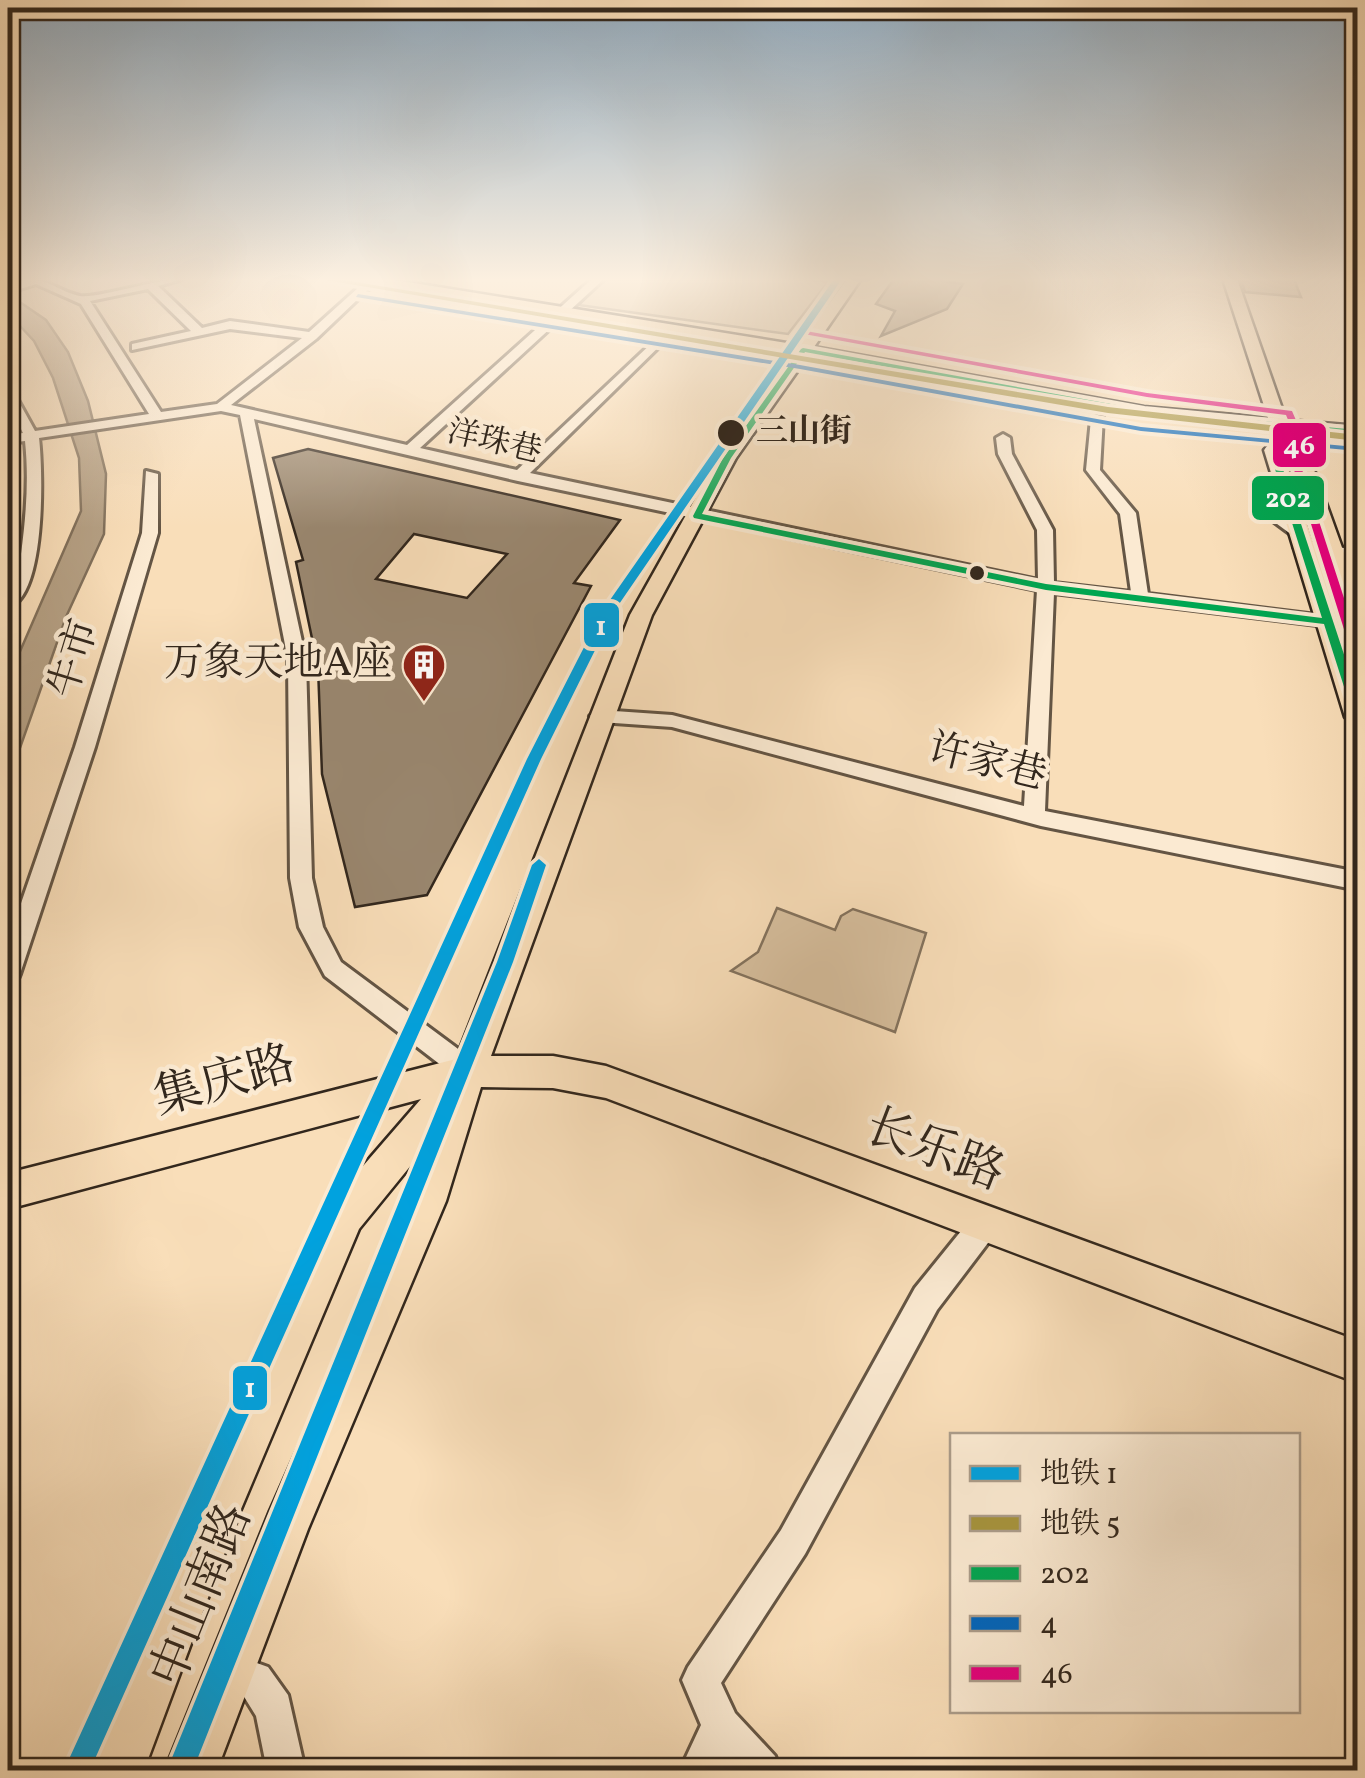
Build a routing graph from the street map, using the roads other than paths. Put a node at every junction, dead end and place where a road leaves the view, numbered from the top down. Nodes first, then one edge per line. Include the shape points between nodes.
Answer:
1 (122, 362) edge
2 (279, 362) edge
3 (510, 362) edge
4 (637, 362) edge
5 (795, 362) edge
6 (870, 362) edge
7 (1258, 362) edge
8 (8, 392) edge
9 (221, 407) junction
10 (246, 414) junction
11 (157, 416) junction
12 (1098, 418) dead end
13 (1358, 432) edge
14 (1282, 435) junction
15 (33, 437) junction
16 (1003, 438) dead end
17 (8, 440) edge
18 (408, 452) junction
19 (151, 474) dead end
20 (518, 477) junction
21 (1260, 486) dead end
22 (696, 516) junction
23 (1300, 540) junction
24 (1358, 554) edge
25 (1046, 587) junction
26 (1140, 600) junction
27 (8, 603) edge
28 (1326, 621) junction
29 (1357, 626) edge
30 (600, 716) junction
31 (1358, 717) edge
32 (1034, 816) junction
33 (1358, 881) edge
34 (8, 974) edge
35 (468, 1071) junction
36 (8, 1191) edge
37 (984, 1225) junction
38 (1358, 1362) edge
39 (227, 1672) junction
40 (721, 1727) junction
41 (118, 1770) edge
42 (191, 1770) edge
43 (286, 1770) edge
44 (700, 1770) edge
45 (761, 1770) edge

1 - 11 street
2 - 9 street
3 - 18 street
4 - 20 street
5 - 22 main road, 中山南路 via 727,458
6 - 14 main road
7 - 14 main road
8 - 15 street
9 - 10 street, 洋珠巷
9 - 11 street
10 - 18 street, 洋珠巷
10 - 35 street via 297,660 302,878 311,926 333,969
11 - 15 street
12 - 26 street via 1093,470 1128,513
13 - 14 main road
14 - 23 main road via 1273,450
14 - 29 main road via 1299,453
15 - 17 street
15 - 27 street via 28,560
16 - 25 street via 1045,530
18 - 20 street, 洋珠巷
19 - 34 street, 牛市 via 150,533
20 - 22 street, 洋珠巷
21 - 23 street via 1266,509
22 - 25 street, 洋珠巷
22 - 30 main road, 中山南路 via 641,615
23 - 24 street
23 - 28 main road
25 - 26 street, 洋珠巷
25 - 32 street
26 - 28 street, 洋珠巷
28 - 29 street, 洋珠巷
28 - 31 main road
30 - 32 street, 许家巷 via 672,721
30 - 35 main road, 中山南路
32 - 33 street, 许家巷
35 - 36 main road, 集庆路
35 - 37 main road, 长乐路 via 552,1072 606,1082
35 - 39 main road, 中山南路 via 427,1201
35 - 41 main road, 中山南路 via 345,1216 218,1507
37 - 38 main road, 长乐路
37 - 40 street via 926,1299 793,1542 701,1680
39 - 42 main road, 中山南路
39 - 43 street via 255,1680 274,1709
40 - 44 street
40 - 45 street

